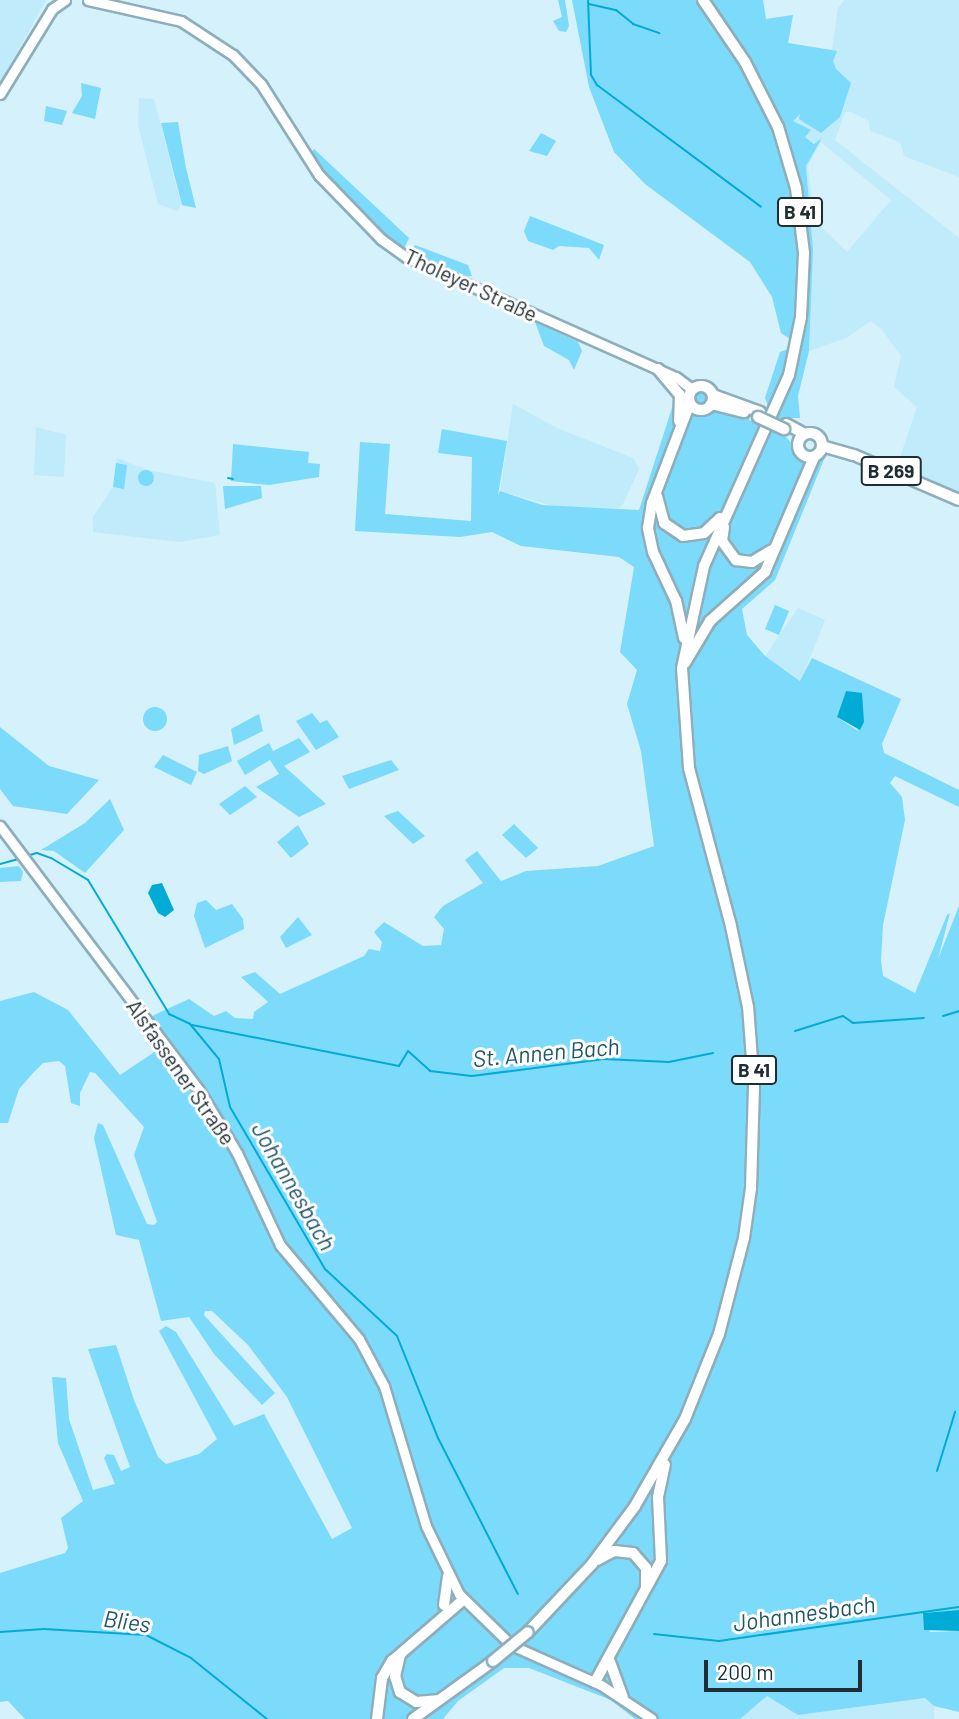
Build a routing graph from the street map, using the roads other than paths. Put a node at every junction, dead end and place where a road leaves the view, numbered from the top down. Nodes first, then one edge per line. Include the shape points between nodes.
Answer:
1 (65, 0) edge
2 (88, 0) edge
3 (703, 0) edge
4 (0, 94) edge
5 (659, 369) junction
6 (692, 389) junction
7 (712, 400) junction
8 (693, 406) junction
9 (678, 432) junction
10 (802, 439) junction
11 (822, 446) junction
12 (809, 456) junction
13 (657, 492) junction
14 (959, 500) edge
15 (728, 510) junction
16 (774, 548) junction
17 (685, 645) junction
18 (682, 668) junction
19 (0, 826) edge
20 (670, 1449) junction
21 (592, 1564) junction
22 (448, 1576) junction
23 (645, 1591) junction
24 (461, 1597) junction
25 (443, 1610) junction
26 (400, 1654) junction
27 (611, 1659) junction
28 (598, 1683) junction
29 (623, 1697) junction
30 (443, 1698) junction
31 (377, 1719) edge
32 (413, 1719) edge
33 (652, 1719) edge

1 - 4 main road via 52,9
2 - 5 main road, Tholeyer Straße via 181,21 233,55 261,83 318,175 381,239 406,257
3 - 15 highway, B 41 via 745,62 778,127 796,188 804,253 801,317 789,375
5 - 6 main road, Tholeyer Straße
5 - 9 highway via 680,395
6 - 7 main road, B 269 via 702,385
6 - 8 main road
7 - 8 main road
7 - 10 main road, B 269 via 785,426
8 - 9 highway
9 - 13 highway
10 - 11 main road, B 269 via 817,436
10 - 12 main road
11 - 12 main road
11 - 14 main road, B 269 via 854,454
12 - 16 highway
13 - 15 highway via 664,523 683,536 704,533
13 - 17 highway via 649,516 650,540 676,601
15 - 16 highway via 722,541 731,556 752,562
15 - 17 highway, B 41 via 704,566
16 - 18 highway via 765,572 710,621
17 - 18 highway, B 41
18 - 20 highway, B 41 via 684,737 698,809 741,968 752,1045 754,1137 751,1188 733,1283 705,1374
19 - 22 main road, Alsfassener Straße via 209,1105 280,1245 359,1339 388,1396 426,1526
20 - 21 highway, B 41
20 - 23 highway via 659,1485 661,1561
21 - 23 highway via 614,1551 633,1553 646,1568
21 - 30 highway, B 41, bridge via 528,1632
22 - 24 main road, Alsfassener Straße
22 - 25 highway
23 - 27 highway
24 - 25 highway
24 - 28 main road, Alsfassener Straße via 511,1644
25 - 26 highway
26 - 30 highway via 395,1676 400,1692 416,1702
26 - 31 highway via 382,1678
27 - 28 highway
27 - 29 highway
28 - 29 main road, Alsfassener Straße
29 - 33 main road, Alsfassener Straße
30 - 32 highway, B 41

